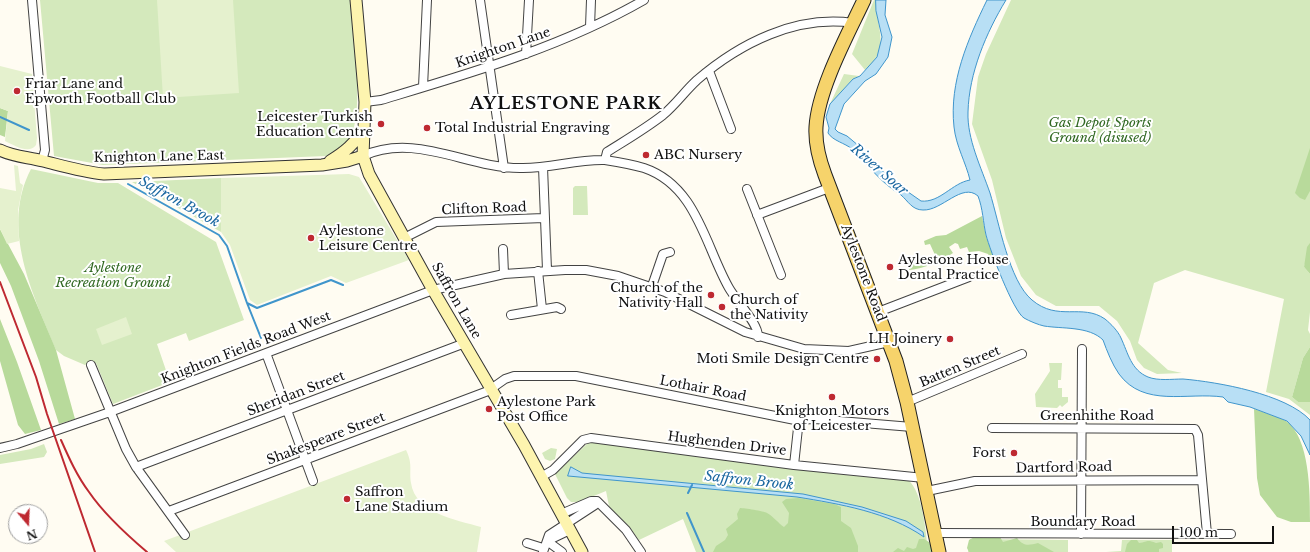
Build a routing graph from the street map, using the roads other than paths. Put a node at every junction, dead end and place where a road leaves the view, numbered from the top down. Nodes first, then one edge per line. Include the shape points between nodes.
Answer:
1 (32, 0) edge
2 (356, 0) edge
3 (427, 0) edge
4 (480, 0) edge
5 (529, 0) edge
6 (591, 0) edge
7 (644, 0) edge
8 (864, 0) edge
9 (853, 23) junction
10 (590, 27) junction
11 (526, 54) junction
12 (490, 67) junction
13 (710, 71) junction
14 (423, 87) junction
15 (365, 102) junction
16 (731, 129) dead end
17 (364, 130) junction
18 (0, 150) edge
19 (363, 156) junction
20 (605, 160) junction
21 (42, 161) junction
22 (322, 165) junction
23 (543, 167) junction
24 (504, 168) junction
25 (829, 188) junction
26 (747, 189) dead end
27 (757, 215) junction
28 (544, 218) junction
29 (404, 238) junction
30 (503, 249) dead end
31 (670, 252) dead end
32 (543, 271) junction
33 (504, 274) junction
34 (781, 275) dead end
35 (969, 277) dead end
36 (652, 286) junction
37 (433, 290) junction
38 (542, 309) junction
39 (561, 309) dead end
40 (878, 312) junction
41 (510, 315) dead end
42 (758, 337) junction
43 (889, 342) junction
44 (464, 343) junction
45 (1082, 349) dead end
46 (266, 353) junction
47 (1022, 354) dead end
48 (91, 365) dead end
49 (491, 388) junction
50 (907, 402) junction
51 (287, 410) junction
52 (110, 412) junction
53 (799, 420) junction
54 (912, 427) junction
55 (992, 428) dead end
56 (1081, 428) junction
57 (0, 448) edge
58 (305, 459) junction
59 (794, 465) junction
60 (136, 467) junction
61 (541, 477) junction
62 (924, 478) junction
63 (1081, 480) junction
64 (1202, 480) junction
65 (313, 481) dead end
66 (927, 491) junction
67 (168, 511) junction
68 (566, 522) junction
69 (936, 533) junction
70 (185, 534) dead end
71 (1081, 534) junction
72 (1207, 534) junction
73 (1231, 534) dead end
74 (527, 543) dead end
75 (544, 547) edge
76 (562, 552) edge
77 (582, 552) edge
78 (640, 552) edge
79 (939, 552) edge

1 - 21 street via 45,150
2 - 15 main road, Saffron Lane
3 - 14 street
4 - 12 street
5 - 11 street
6 - 10 street
7 - 10 street, Knighton Lane
8 - 9 main road, Aylestone Road
9 - 13 street via 821,21 787,28 746,46
9 - 25 main road, Aylestone Road via 836,59 820,105 816,126 820,162
10 - 11 street, Knighton Lane
11 - 12 street, Knighton Lane
12 - 14 street, Knighton Lane
12 - 24 street
13 - 16 street
13 - 20 street via 698,79 664,114 607,152
14 - 15 street, Knighton Lane via 373,102
15 - 17 main road, Saffron Lane
17 - 19 main road, Saffron Lane
17 - 22 main road, Knighton Lane East via 354,145
18 - 21 main road, Knighton Lane East
19 - 22 main road, Knighton Lane East
19 - 24 street via 382,149 405,147 434,151
19 - 29 main road, Saffron Lane via 375,188
20 - 23 street via 585,160
20 - 42 street via 630,164 656,173 685,198 697,217 736,301 756,325
21 - 22 main road, Knighton Lane East via 104,174
23 - 24 street
23 - 28 street
25 - 27 street
25 - 40 main road, Aylestone Road
26 - 27 street
27 - 34 street
28 - 29 street, Clifton Road via 436,222
28 - 32 street
29 - 37 main road, Saffron Lane
30 - 33 street
31 - 36 street via 663,254
32 - 33 street, Knighton Fields Road West
32 - 36 street, Knighton Fields Road West via 586,270 607,273
32 - 38 street
33 - 37 street, Knighton Fields Road West
35 - 40 street
36 - 42 street, Knighton Fields Road West
37 - 44 main road, Saffron Lane
37 - 46 street, Knighton Fields Road West
38 - 39 street
38 - 41 street
40 - 43 main road, Aylestone Road
42 - 43 street, Knighton Fields Road West via 792,347 821,351 849,351
43 - 50 main road, Aylestone Road
44 - 49 main road, Saffron Lane
44 - 51 street, Sheridan Street
45 - 56 street
46 - 51 street
46 - 52 street, Knighton Fields Road West
47 - 50 street, Batten Street
48 - 52 street
49 - 53 street, Lothair Road via 510,377 576,376
49 - 58 street, Shakespeare Street
49 - 61 main road, Saffron Lane
50 - 54 main road, Aylestone Road
51 - 58 street
51 - 60 street, Sheridan Street
52 - 57 street, Knighton Fields Road West
52 - 60 street via 119,436
53 - 54 street, Lothair Road via 816,419
53 - 59 street
54 - 62 main road, Aylestone Road
55 - 56 street, Greenhithe Road
56 - 63 street
56 - 64 street, Greenhithe Road via 1197,431
58 - 65 street
58 - 67 street, Shakespeare Street
59 - 61 street, Hughenden Drive via 587,438 553,470
59 - 62 street, Hughenden Drive
60 - 67 street
61 - 68 main road, Saffron Lane
62 - 66 main road, Aylestone Road
63 - 64 street, Dartford Road
63 - 66 street, Dartford Road via 975,481
63 - 71 street
64 - 72 street
66 - 69 main road, Aylestone Road
67 - 70 street
68 - 75 street
68 - 77 main road, Saffron Lane
68 - 78 street via 599,504 626,530
69 - 71 street, Boundary Road
69 - 79 main road, Aylestone Road
71 - 72 street, Boundary Road
72 - 73 street, Boundary Road
74 - 75 street
75 - 76 street

